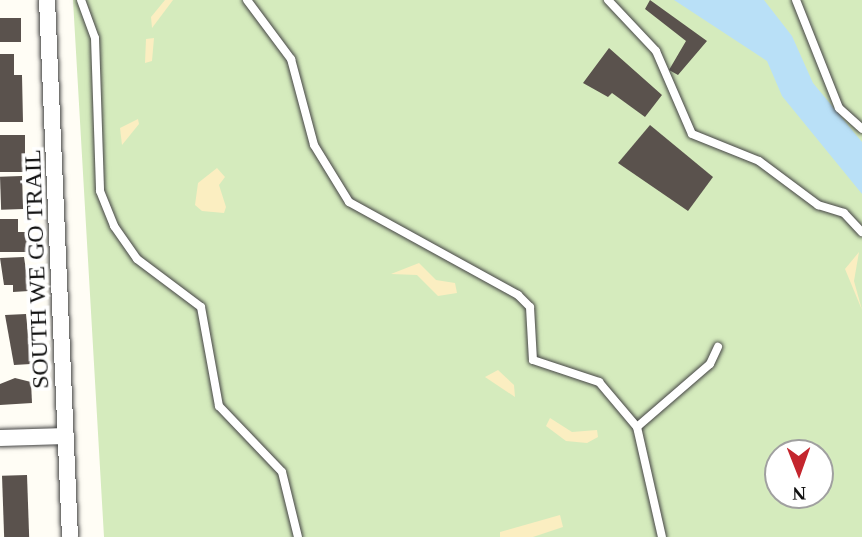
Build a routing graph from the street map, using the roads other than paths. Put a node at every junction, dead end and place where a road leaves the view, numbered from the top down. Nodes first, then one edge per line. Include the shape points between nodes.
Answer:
1 (47, 0) edge
2 (81, 0) edge
3 (247, 0) edge
4 (608, 0) edge
5 (796, 0) edge
6 (619, 4) edge
7 (862, 129) edge
8 (862, 232) edge
9 (718, 346) dead end
10 (637, 427) junction
11 (66, 436) junction
12 (0, 438) edge
13 (70, 537) edge
14 (298, 537) edge
15 (662, 537) edge

1 - 11 street, SOUTH WE GO TRAIL
2 - 14 lane via 95,38 100,191 114,226 137,259 201,307 219,406 282,472
3 - 10 lane via 291,59 314,145 349,202 517,295 530,307 533,360 599,382
4 - 6 lane
5 - 7 lane via 839,108
6 - 8 lane via 656,51 692,134 759,161 818,205 844,213
9 - 10 lane via 710,364
10 - 15 lane
11 - 12 street
11 - 13 street, SOUTH WE GO TRAIL

